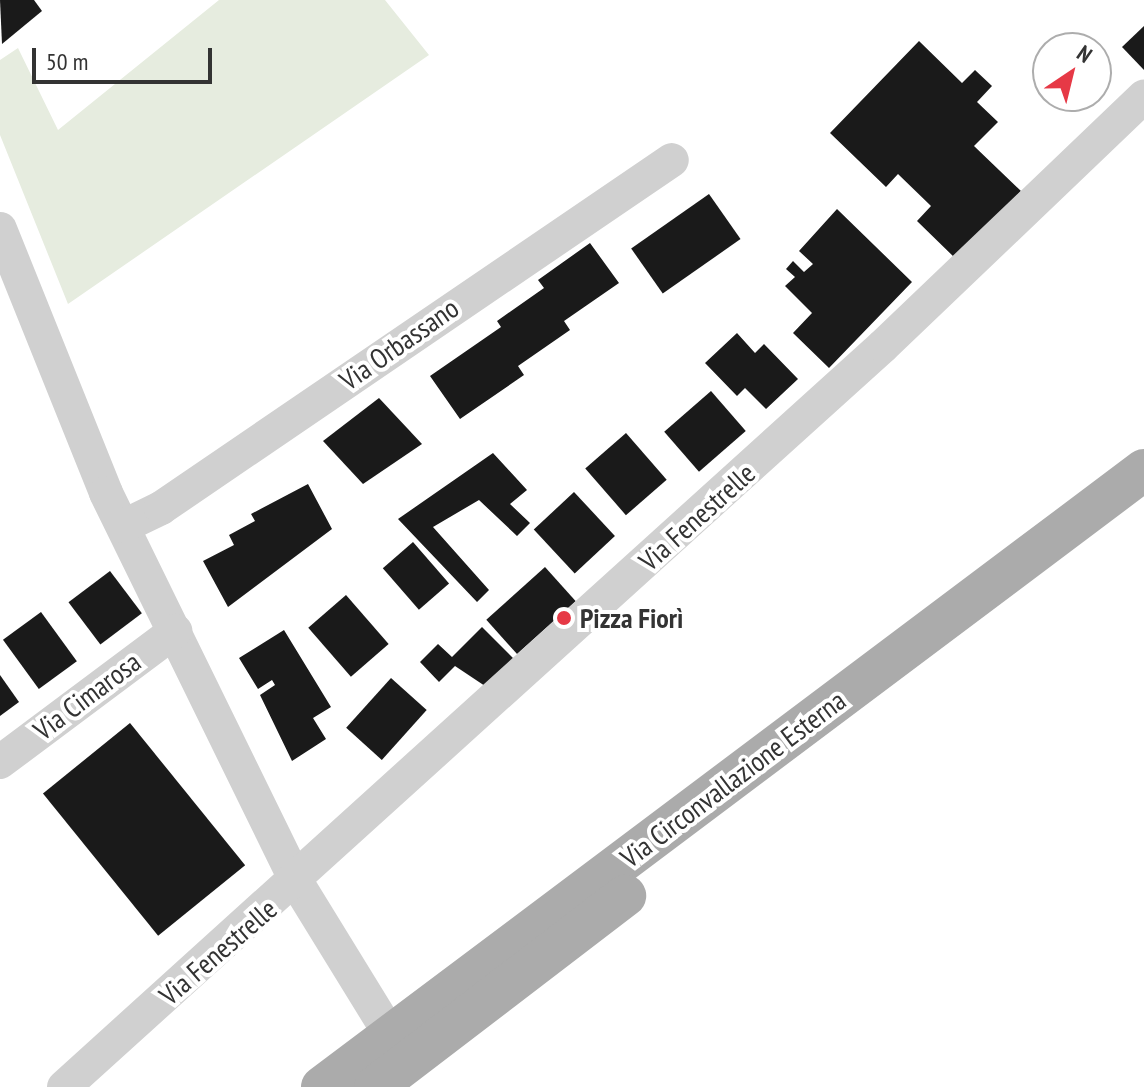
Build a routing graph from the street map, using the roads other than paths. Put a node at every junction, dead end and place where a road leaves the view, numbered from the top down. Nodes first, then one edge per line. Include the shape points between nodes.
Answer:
1 (1144, 97) edge
2 (672, 160) dead end
3 (0, 229) edge
4 (1139, 481) edge
5 (124, 526) junction
6 (175, 631) junction
7 (0, 762) edge
8 (297, 883) junction
9 (397, 1069) edge
10 (64, 1087) edge
11 (322, 1087) edge

1 - 8 street, Via Fenestrelle
2 - 5 street, Via Orbassano via 161,508
3 - 5 street
4 - 9 main road, Via Circonvallazione Esterna
5 - 6 street
6 - 7 street, Via Cimarosa
6 - 8 street
8 - 9 street
8 - 10 street, Via Fenestrelle
9 - 11 main road, Via Circonvallazione Esterna

